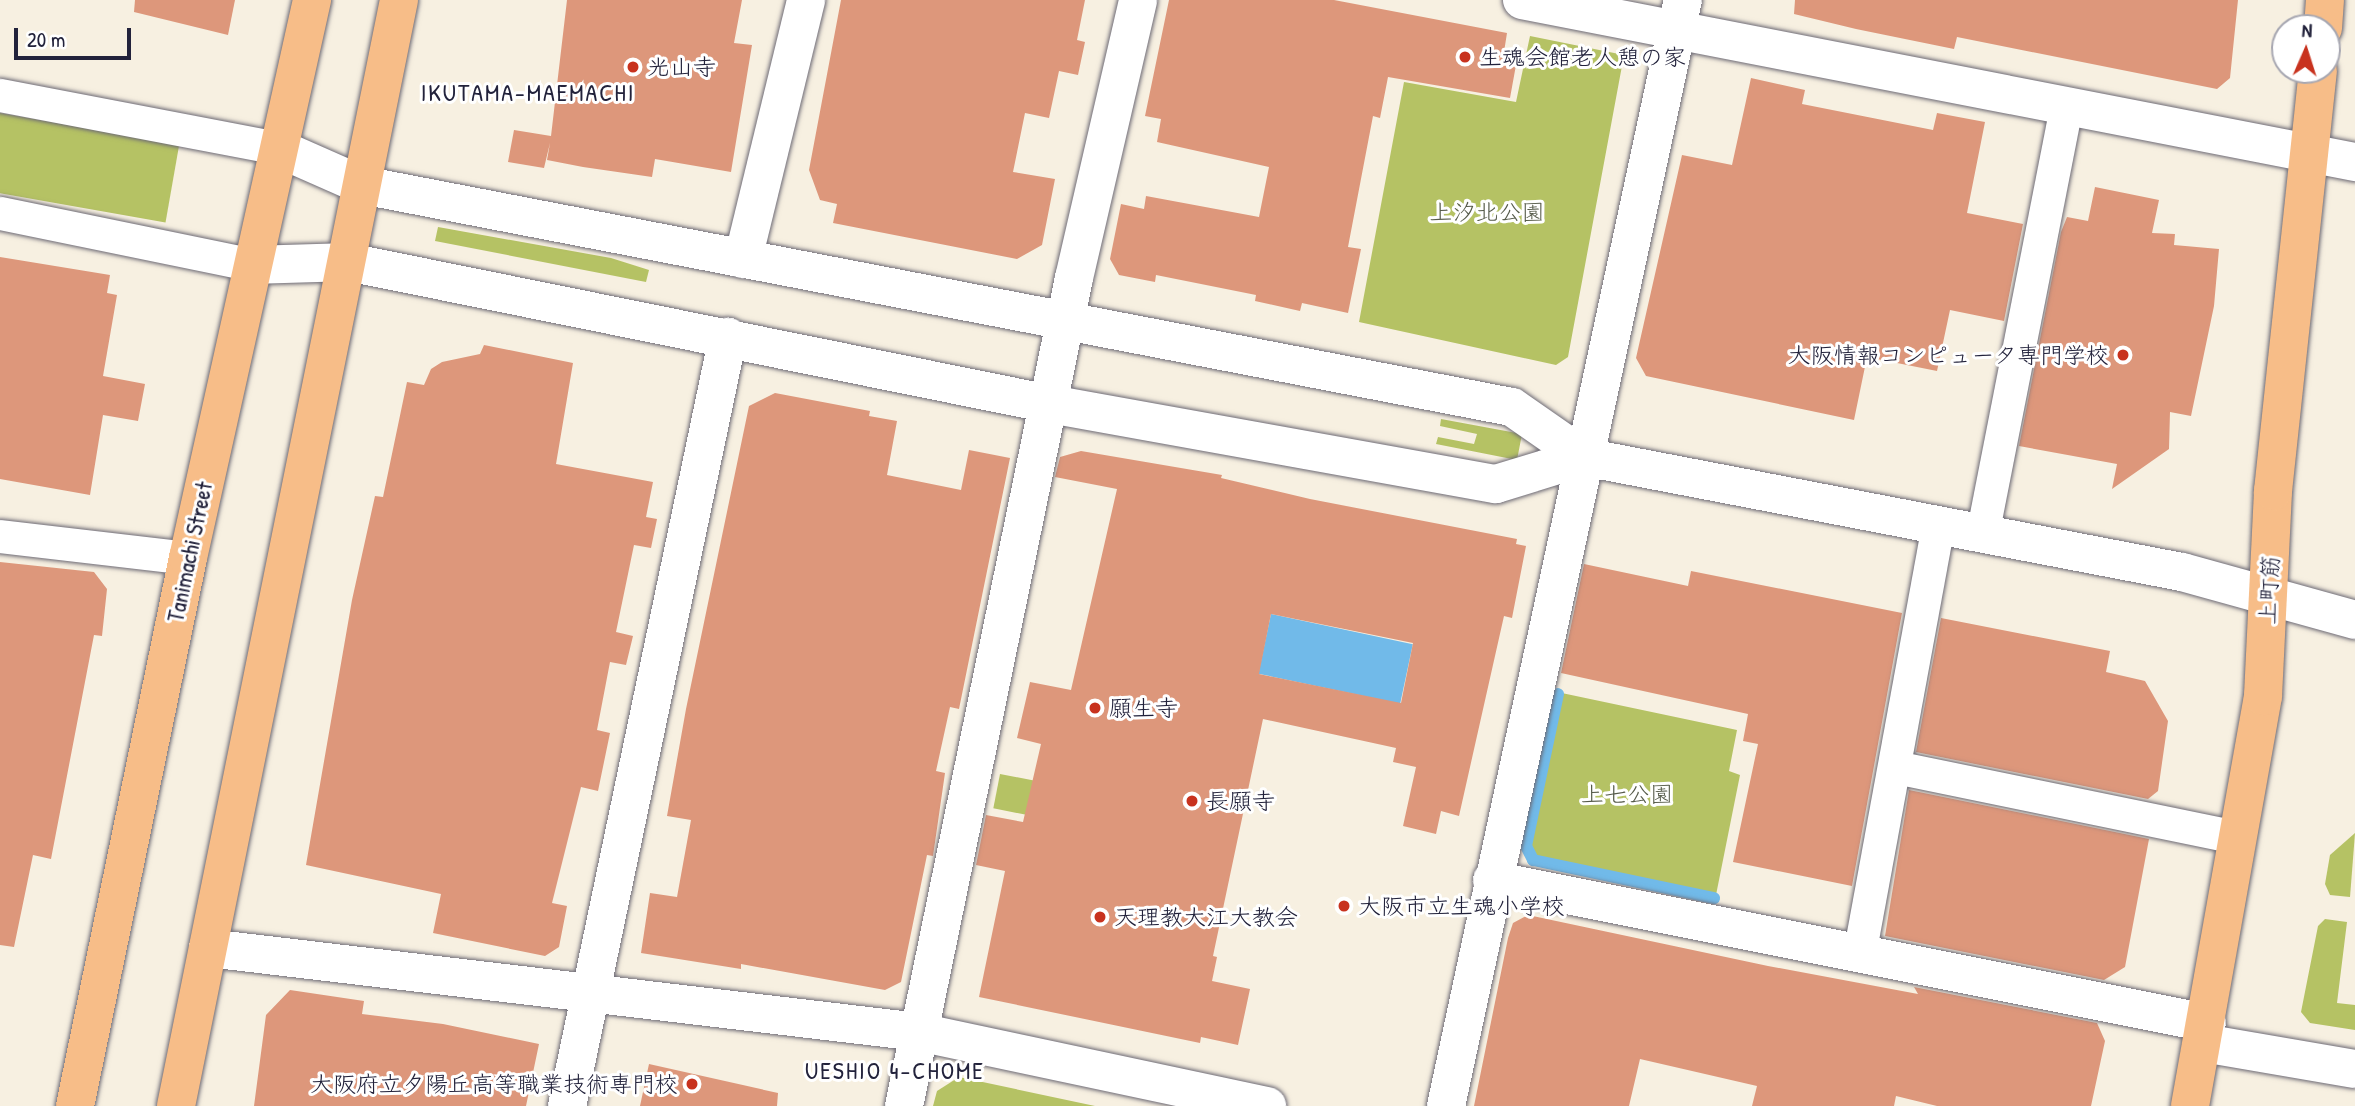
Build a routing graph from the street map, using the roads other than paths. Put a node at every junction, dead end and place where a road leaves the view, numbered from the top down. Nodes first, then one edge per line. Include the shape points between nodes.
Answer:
1 (312, 0) edge
2 (399, 0) edge
3 (806, 0) edge
4 (1138, 0) edge
5 (1522, 0) edge
6 (1679, 15) edge
7 (2316, 84) edge
8 (0, 95) edge
9 (2066, 105) junction
10 (278, 148) junction
11 (2309, 152) junction
12 (2355, 162) edge
13 (362, 185) junction
14 (0, 213) edge
15 (743, 259) junction
16 (348, 262) junction
17 (253, 265) junction
18 (1065, 321) junction
19 (728, 337) junction
20 (1050, 404) junction
21 (1584, 457) junction
22 (1938, 526) junction
23 (1983, 535) junction
24 (0, 536) edge
25 (188, 558) junction
26 (2269, 594) junction
27 (2355, 620) edge
28 (1895, 767) junction
29 (2237, 837) junction
30 (1492, 880) junction
31 (208, 948) junction
32 (1859, 955) junction
33 (589, 994) junction
34 (919, 1032) junction
35 (2205, 1033) junction
36 (2355, 1069) edge
37 (75, 1106) edge
38 (176, 1106) edge
39 (567, 1106) edge
40 (904, 1106) edge
41 (1267, 1106) edge
42 (1446, 1106) edge
43 (2190, 1106) edge

1 - 10 main road, Tanimachi Street
2 - 13 main road
3 - 15 street
4 - 18 street
5 - 6 street
6 - 9 street
6 - 21 street
7 - 11 main road, 上町筋
8 - 10 street
9 - 11 street
9 - 23 street
10 - 13 street
10 - 17 main road, Tanimachi Street
11 - 12 street
11 - 26 main road, 上町筋 via 2273,491
13 - 15 street
13 - 16 main road
14 - 17 street
15 - 18 street
16 - 17 street
16 - 19 street
16 - 31 main road
17 - 25 main road, Tanimachi Street
18 - 20 street
18 - 21 street via 1513,407
19 - 20 street
19 - 33 street
20 - 21 street via 1496,484
20 - 34 street
21 - 22 street
21 - 30 street
22 - 23 street
22 - 28 street
23 - 26 street via 2182,572
24 - 25 street
25 - 37 main road, Tanimachi Street
26 - 27 street
26 - 29 main road, 上町筋 via 2263,696
28 - 29 street
28 - 32 street
29 - 35 main road, 上町筋
30 - 32 street
30 - 42 street
31 - 33 street
31 - 38 main road
32 - 35 street
33 - 34 street
33 - 39 street
34 - 40 street
34 - 41 street
35 - 36 street
35 - 43 main road, 上町筋

